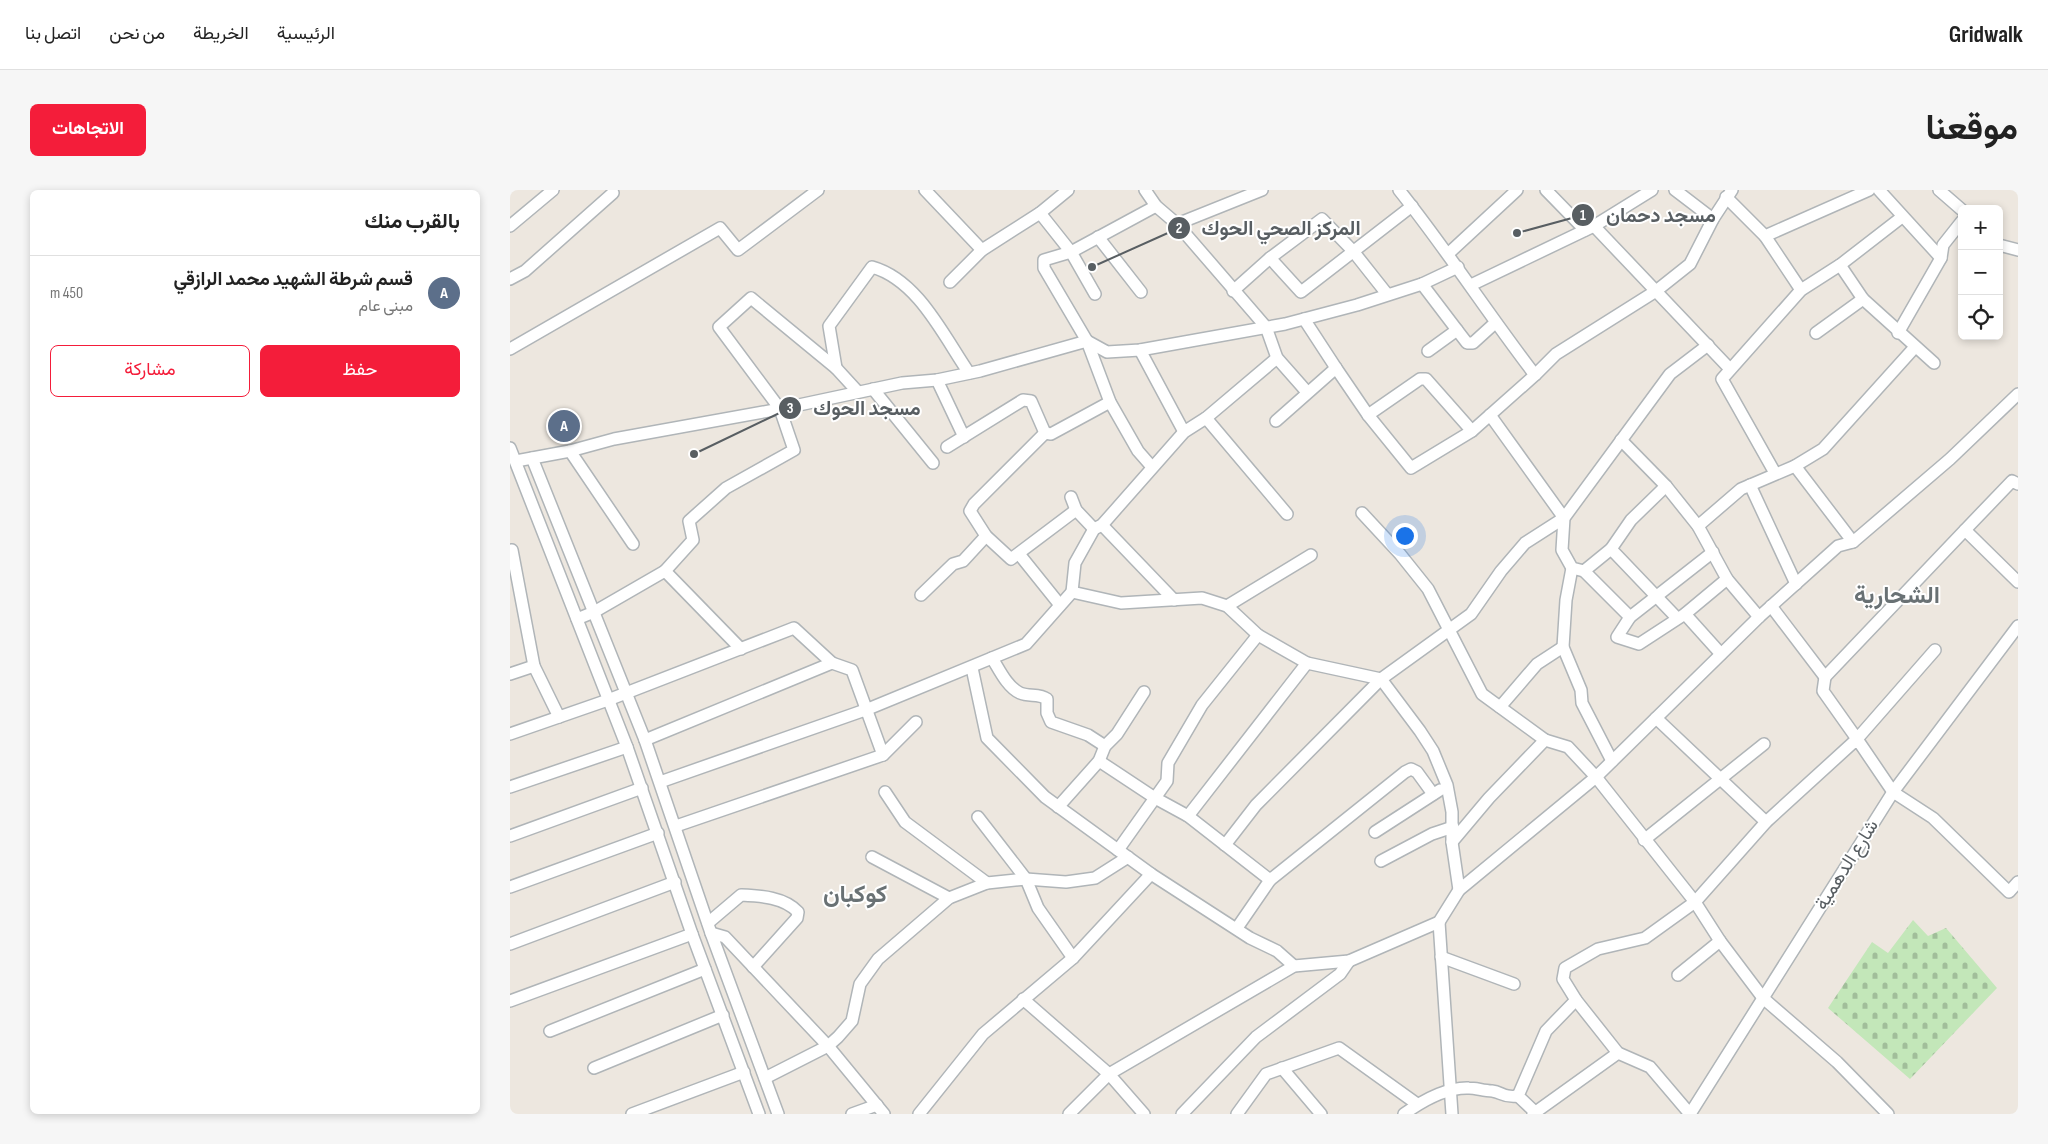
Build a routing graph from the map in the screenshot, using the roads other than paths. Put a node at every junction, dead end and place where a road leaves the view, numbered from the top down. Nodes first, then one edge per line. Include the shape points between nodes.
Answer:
1 (553, 190) edge
2 (818, 190) edge
3 (925, 190) edge
4 (1068, 190) edge
5 (1144, 190) edge
6 (1262, 190) edge
7 (1399, 190) edge
8 (1517, 190) edge
9 (1546, 190) edge
10 (1652, 190) edge
11 (1675, 190) edge
12 (1868, 190) edge
13 (1879, 190) edge
14 (1939, 190) edge
15 (613, 193) dead end
16 (1729, 193) edge
17 (1156, 206) junction
18 (1412, 206) junction
19 (1958, 207) edge
20 (1040, 213) junction
21 (1902, 217) junction
22 (1712, 219) junction
23 (1177, 224) junction
24 (510, 226) edge
25 (1958, 226) edge
26 (1589, 228) junction
27 (1765, 236) junction
28 (1098, 237) junction
29 (2003, 246) edge
30 (982, 250) junction
31 (2018, 250) edge
32 (1353, 251) junction
33 (1071, 252) junction
34 (1448, 253) junction
35 (1270, 258) junction
36 (1941, 258) junction
37 (1840, 264) junction
38 (1458, 267) junction
39 (510, 279) edge
40 (950, 282) dead end
41 (1422, 284) junction
42 (1470, 285) junction
43 (1801, 290) junction
44 (1234, 291) junction
45 (1656, 291) junction
46 (1141, 292) dead end
47 (1095, 294) dead end
48 (1388, 294) junction
49 (1863, 299) junction
50 (1304, 319) junction
51 (1495, 323) junction
52 (1266, 327) junction
53 (1457, 330) junction
54 (1816, 333) dead end
55 (1898, 333) junction
56 (1087, 341) junction
57 (1708, 345) junction
58 (1915, 347) junction
59 (510, 349) edge
60 (1140, 350) junction
61 (1428, 351) dead end
62 (1277, 358) junction
63 (1934, 363) dead end
64 (836, 368) junction
65 (1336, 368) junction
66 (1730, 369) junction
67 (969, 373) junction
68 (1535, 376) junction
69 (937, 380) junction
70 (872, 389) junction
71 (858, 392) junction
72 (1307, 392) junction
73 (2018, 394) edge
74 (1110, 402) junction
75 (780, 409) junction
76 (1368, 415) junction
77 (1490, 415) junction
78 (1206, 418) junction
79 (1276, 421) dead end
80 (1472, 431) junction
81 (1184, 432) junction
82 (1045, 433) junction
83 (964, 437) junction
84 (1621, 440) junction
85 (510, 448) edge
86 (947, 448) dead end
87 (570, 451) junction
88 (532, 458) junction
89 (516, 461) junction
90 (932, 463) dead end
91 (1795, 466) junction
92 (1152, 467) junction
93 (1774, 473) junction
94 (2018, 484) edge
95 (1750, 485) junction
96 (1666, 486) junction
97 (1071, 497) dead end
98 (1076, 510) junction
99 (1362, 513) dead end
100 (1287, 514) dead end
101 (1564, 518) junction
102 (1698, 526) junction
103 (1098, 527) junction
104 (1965, 530) junction
105 (986, 536) junction
106 (1853, 542) junction
107 (634, 544) dead end
108 (1611, 549) junction
109 (512, 550) dead end
110 (1713, 552) junction
111 (1019, 554) junction
112 (1310, 555) dead end
113 (1572, 568) junction
114 (665, 571) junction
115 (1584, 571) junction
116 (1727, 579) junction
117 (2018, 582) edge
118 (1796, 584) junction
119 (1072, 592) junction
120 (921, 595) dead end
121 (1656, 595) junction
122 (1174, 600) junction
123 (1060, 605) junction
124 (1227, 606) junction
125 (1771, 606) junction
126 (594, 612) junction
127 (1681, 616) junction
128 (1630, 617) junction
129 (1759, 617) junction
130 (577, 619) junction
131 (2018, 626) edge
132 (1450, 631) junction
133 (1258, 635) junction
134 (1563, 647) junction
135 (741, 649) junction
136 (1935, 650) dead end
137 (1721, 654) junction
138 (992, 658) junction
139 (832, 663) junction
140 (1307, 663) junction
141 (534, 666) junction
142 (972, 668) junction
143 (510, 674) edge
144 (1825, 677) junction
145 (1381, 679) junction
146 (1144, 692) dead end
147 (627, 693) junction
148 (608, 700) junction
149 (1500, 707) junction
150 (868, 710) junction
151 (559, 717) junction
152 (1656, 718) junction
153 (916, 722) dead end
154 (510, 734) edge
155 (645, 740) junction
156 (1546, 740) junction
157 (1857, 740) junction
158 (1764, 744) dead end
159 (1106, 746) junction
160 (627, 747) junction
161 (883, 755) junction
162 (1099, 761) junction
163 (1612, 761) junction
164 (1596, 776) junction
165 (1720, 778) junction
166 (660, 782) junction
167 (1447, 785) junction
168 (510, 787) edge
169 (642, 788) junction
170 (885, 792) dead end
171 (1893, 792) junction
172 (1434, 794) junction
173 (1155, 798) junction
174 (1058, 808) junction
175 (978, 816) dead end
176 (1188, 816) junction
177 (1766, 822) junction
178 (676, 826) junction
179 (1453, 827) junction
180 (1375, 832) dead end
181 (658, 833) junction
182 (510, 836) edge
183 (1644, 840) junction
184 (1452, 842) junction
185 (1225, 844) junction
186 (1118, 850) junction
187 (872, 856) dead end
188 (1128, 857) junction
189 (1381, 861) dead end
190 (1151, 874) junction
191 (1026, 879) junction
192 (1270, 880) junction
193 (675, 882) junction
194 (2018, 882) edge
195 (987, 883) junction
196 (510, 887) edge
197 (1460, 890) junction
198 (949, 898) junction
199 (1695, 902) junction
200 (1439, 922) junction
201 (710, 928) junction
202 (1237, 928) junction
203 (692, 934) junction
204 (1720, 941) junction
205 (510, 944) edge
206 (1441, 956) junction
207 (1073, 958) junction
208 (1348, 961) junction
209 (1294, 966) junction
210 (753, 967) junction
211 (706, 969) junction
212 (1678, 975) dead end
213 (1514, 984) dead end
214 (1763, 998) junction
215 (1022, 999) junction
216 (1576, 1000) junction
217 (510, 1001) edge
218 (723, 1015) junction
219 (550, 1031) dead end
220 (828, 1046) junction
221 (1618, 1053) junction
222 (594, 1068) dead end
223 (1282, 1068) junction
224 (744, 1072) junction
225 (1109, 1074) junction
226 (765, 1078) junction
227 (1450, 1090) junction
228 (1518, 1096) junction
229 (877, 1104) junction
230 (1417, 1104) junction
231 (1534, 1113) edge
232 (632, 1114) edge
233 (759, 1114) edge
234 (778, 1114) edge
235 (852, 1114) edge
236 (884, 1114) edge
237 (919, 1114) edge
238 (1069, 1114) edge
239 (1144, 1114) edge
240 (1182, 1114) edge
241 (1237, 1114) edge
242 (1320, 1114) edge
243 (1404, 1114) edge
244 (1452, 1114) edge
245 (1690, 1114) edge
246 (1888, 1114) edge

1 - 24 street
2 - 59 street via 738,250 720,228
3 - 30 street
4 - 20 street
5 - 17 street
6 - 23 street
7 - 18 street
8 - 34 street
9 - 26 street
10 - 26 street
11 - 22 street
12 - 27 street
13 - 21 street
14 - 19 street
15 - 39 street via 526,271
16 - 22 street
16 - 27 street
17 - 23 street
17 - 28 street
18 - 32 street
18 - 34 street
20 - 30 street
20 - 33 street
21 - 36 street
21 - 37 street
22 - 45 street via 1690,264
23 - 44 street
25 - 36 street via 1944,245
26 - 42 street
26 - 45 street
27 - 43 street
28 - 33 street
28 - 46 street
29 - 31 street
30 - 40 street
32 - 35 street via 1322,219
32 - 35 street via 1301,292
32 - 48 street
33 - 47 street
33 - 56 street via 1044,260 1044,268
34 - 38 street
35 - 44 street
36 - 55 street
37 - 43 street
37 - 49 street
38 - 41 street
38 - 42 street
41 - 48 street
41 - 53 street
42 - 51 street
43 - 66 street
44 - 52 street
45 - 57 street
45 - 68 street via 1556,354
48 - 50 street
49 - 54 street
49 - 55 street
50 - 52 street
50 - 65 street
51 - 53 street via 1473,343 1467,343
51 - 68 street
52 - 60 street
52 - 62 street
53 - 61 street
55 - 58 street
56 - 60 street via 1107,352
56 - 67 street
56 - 74 street
57 - 66 street
57 - 84 street via 1670,374
58 - 63 street
58 - 91 street via 1823,449
60 - 81 street
62 - 72 street
62 - 78 street
64 - 67 street via 829,326 872,267 886,271 918,298
64 - 71 street
64 - 75 street via 751,298 719,327
65 - 72 street
65 - 76 street
66 - 93 street via 1722,378
67 - 69 street
68 - 77 street
69 - 70 street
69 - 83 street
70 - 71 street
70 - 90 street
71 - 75 street
72 - 79 street
73 - 106 street via 1950,459
74 - 82 street via 1051,434
74 - 92 street via 1138,451
75 - 87 street via 614,439
75 - 114 street via 794,450 726,488 689,521 693,540
76 - 80 street via 1420,379 1426,379
76 - 80 street via 1411,468
77 - 80 street
77 - 101 street
78 - 81 street
78 - 100 street
81 - 92 street
82 - 83 street via 1031,401 1023,400
82 - 105 street via 974,504 970,511
83 - 86 street
84 - 96 street
84 - 101 street
85 - 89 street
87 - 88 street
87 - 107 street
88 - 89 street
88 - 126 street
89 - 130 street
91 - 93 street
91 - 106 street
92 - 103 street
93 - 95 street
94 - 104 street via 2012,482
95 - 102 street
95 - 118 street
96 - 102 street
96 - 108 street via 1631,520
97 - 98 street
98 - 103 street
98 - 111 street
99 - 132 street via 1428,589
101 - 113 street via 1562,550
101 - 132 street via 1525,543 1471,614
102 - 110 street
103 - 119 street via 1075,563
103 - 122 street
104 - 117 street
104 - 144 street
105 - 111 street via 1011,559
105 - 120 street via 963,561 953,564
106 - 118 street via 1838,546
108 - 115 street
108 - 121 street
109 - 141 street
110 - 116 street
110 - 121 street
111 - 123 street
112 - 124 street
113 - 115 street
113 - 134 street
114 - 126 street
114 - 135 street
115 - 128 street
116 - 127 street
116 - 129 street
118 - 125 street
119 - 122 street via 1122,603
119 - 123 street
121 - 127 street
121 - 128 street
122 - 124 street via 1202,598
123 - 138 street via 1026,644
124 - 133 street
125 - 129 street
125 - 144 street
126 - 130 street
126 - 147 street
127 - 128 street via 1639,644 1617,637
127 - 137 street
129 - 137 street
130 - 148 street
131 - 171 street, شارع الدهمية
132 - 145 street
132 - 149 street via 1482,694
133 - 140 street
133 - 173 street via 1202,705 1168,763 1167,782
134 - 149 street via 1537,664
134 - 163 street via 1581,690 1582,703
135 - 139 street via 794,628
135 - 147 street
136 - 157 street
137 - 152 street
138 - 142 street
138 - 159 street via 1011,687 1020,693 1047,699 1047,713 1052,722 1088,735
139 - 150 street via 852,670
139 - 155 street
140 - 145 street
140 - 176 street
141 - 143 street
141 - 151 street
142 - 150 street
142 - 174 street via 987,738
144 - 157 street via 1823,691
145 - 167 street via 1420,731
145 - 185 street via 1256,805
146 - 159 street via 1118,734
147 - 148 street
147 - 155 street
148 - 151 street
148 - 160 street
149 - 156 street
150 - 161 street
150 - 166 street
151 - 154 street
152 - 163 street
152 - 165 street
153 - 161 street
155 - 166 street
156 - 164 street via 1568,748
156 - 184 street via 1489,798
157 - 171 street
157 - 177 street
158 - 165 street
159 - 162 street
160 - 168 street
160 - 169 street
161 - 178 street
162 - 173 street
162 - 174 street
163 - 164 street
164 - 183 street
164 - 197 street
165 - 177 street
165 - 183 street
166 - 178 street
167 - 172 street
167 - 179 street
169 - 181 street
169 - 182 street
170 - 195 street via 905,822
171 - 194 street via 1933,818 2009,892
171 - 214 street, شارع الدهمية
172 - 180 street
172 - 192 street via 1417,772 1405,772
173 - 176 street
173 - 186 street
174 - 186 street
175 - 191 street
176 - 185 street
177 - 199 street
178 - 201 street
179 - 184 street
179 - 189 street via 1432,834
181 - 193 street
181 - 196 street
183 - 199 street
184 - 197 street
185 - 192 street
186 - 188 street
187 - 198 street
188 - 190 street
188 - 191 street via 1095,878 1066,882
190 - 202 street
190 - 207 street
191 - 195 street
191 - 207 street via 1038,908
192 - 202 street
193 - 203 street
193 - 205 street
195 - 198 street
197 - 200 street
198 - 220 street via 878,959 860,984 852,1021
199 - 204 street
199 - 216 street via 1645,938 1598,949 1564,968 1563,979
200 - 206 street
200 - 208 street
201 - 210 street via 725,937
201 - 210 street via 741,895 767,897 791,905 798,912 797,918
201 - 226 street
202 - 209 street
203 - 211 street
203 - 217 street
204 - 212 street
204 - 214 street
206 - 213 street
206 - 227 street
207 - 215 street
208 - 209 street
208 - 240 street via 1340,974 1256,1037
209 - 225 street
210 - 220 street
211 - 218 street
211 - 219 street
214 - 245 street, شارع الدهمية
214 - 246 street via 1837,1062
215 - 225 street
215 - 237 street via 983,1034
216 - 221 street
216 - 228 street via 1546,1031
218 - 222 street
218 - 224 street
220 - 226 street
220 - 229 street
221 - 231 street
221 - 245 street via 1650,1067
223 - 230 street via 1339,1048
223 - 241 street via 1266,1074
223 - 242 street
224 - 232 street
224 - 233 street
225 - 238 street
225 - 239 street
226 - 234 street
227 - 228 street via 1468,1088 1493,1091 1507,1098
227 - 230 street
227 - 244 street
228 - 231 street
229 - 235 street
229 - 236 street
230 - 243 street

